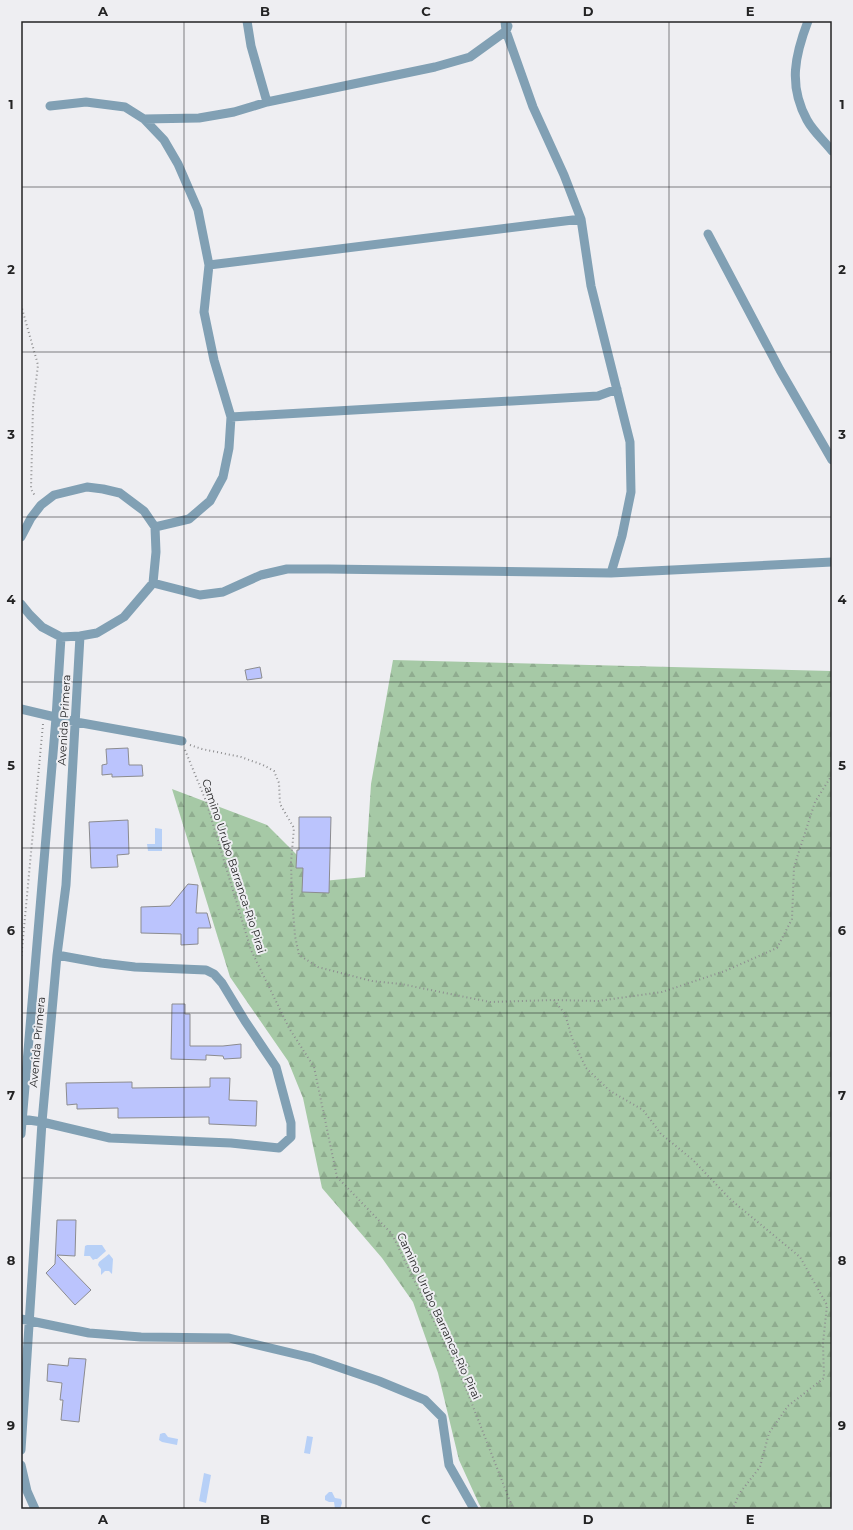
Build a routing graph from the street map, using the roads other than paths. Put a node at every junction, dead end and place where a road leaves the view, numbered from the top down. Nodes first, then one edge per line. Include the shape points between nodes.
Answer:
1 (247, 21) edge
2 (505, 21) edge
3 (511, 21) edge
4 (808, 21) edge
5 (506, 31) junction
6 (267, 102) junction
7 (50, 106) dead end
8 (144, 119) junction
9 (832, 151) edge
10 (581, 219) junction
11 (708, 234) dead end
12 (209, 265) junction
13 (617, 389) junction
14 (231, 417) junction
15 (832, 460) edge
16 (155, 527) junction
17 (21, 537) edge
18 (832, 553) edge
19 (828, 562) edge
20 (611, 573) junction
21 (153, 583) junction
22 (21, 604) edge
23 (80, 636) junction
24 (61, 637) junction
25 (21, 710) edge
26 (56, 718) junction
27 (76, 722) junction
28 (182, 741) road end
29 (57, 955) junction
30 (22, 1119) junction
31 (42, 1122) junction
32 (21, 1134) edge
33 (25, 1319) edge
34 (21, 1450) edge
35 (21, 1465) edge
36 (35, 1509) edge
37 (474, 1509) edge

1 - 6 street via 251,46
2 - 5 street
3 - 5 street
4 - 9 street via 794,69 797,94 807,120
5 - 6 street via 470,57 435,67
5 - 10 street via 533,107
6 - 8 street via 234,112 199,118
7 - 8 street via 86,102 124,107
8 - 12 street via 164,140 178,164 198,210
10 - 12 street
10 - 13 street via 591,286
11 - 15 street via 780,370
12 - 14 street via 204,312 214,360
13 - 14 street via 598,396
13 - 20 street via 630,442 631,492
14 - 16 street via 229,448 223,477 210,501 189,519
16 - 17 street via 144,511 120,493 87,487 54,495 41,505
16 - 21 street
18 - 19 street
19 - 20 street
20 - 21 street via 287,569 261,575 223,592 200,595
21 - 23 street via 124,616 96,633
22 - 24 street via 42,628
23 - 24 street
23 - 27 street, Avenida Primera
24 - 26 street, Avenida Primera
25 - 26 street
26 - 27 street
26 - 30 street, Avenida Primera
27 - 28 street
27 - 29 street, Avenida Primera via 66,885
29 - 31 street, Avenida Primera
29 - 31 street via 108,964 206,970 214,974 276,1067 291,1123 291,1137 279,1148 231,1143 110,1138
30 - 31 street
30 - 32 street, Avenida Primera
31 - 33 street, Avenida Primera
33 - 34 street, Avenida Primera
33 - 37 street via 89,1333 141,1337 229,1338 312,1358 425,1400 442,1417 449,1465
35 - 36 street via 27,1491

